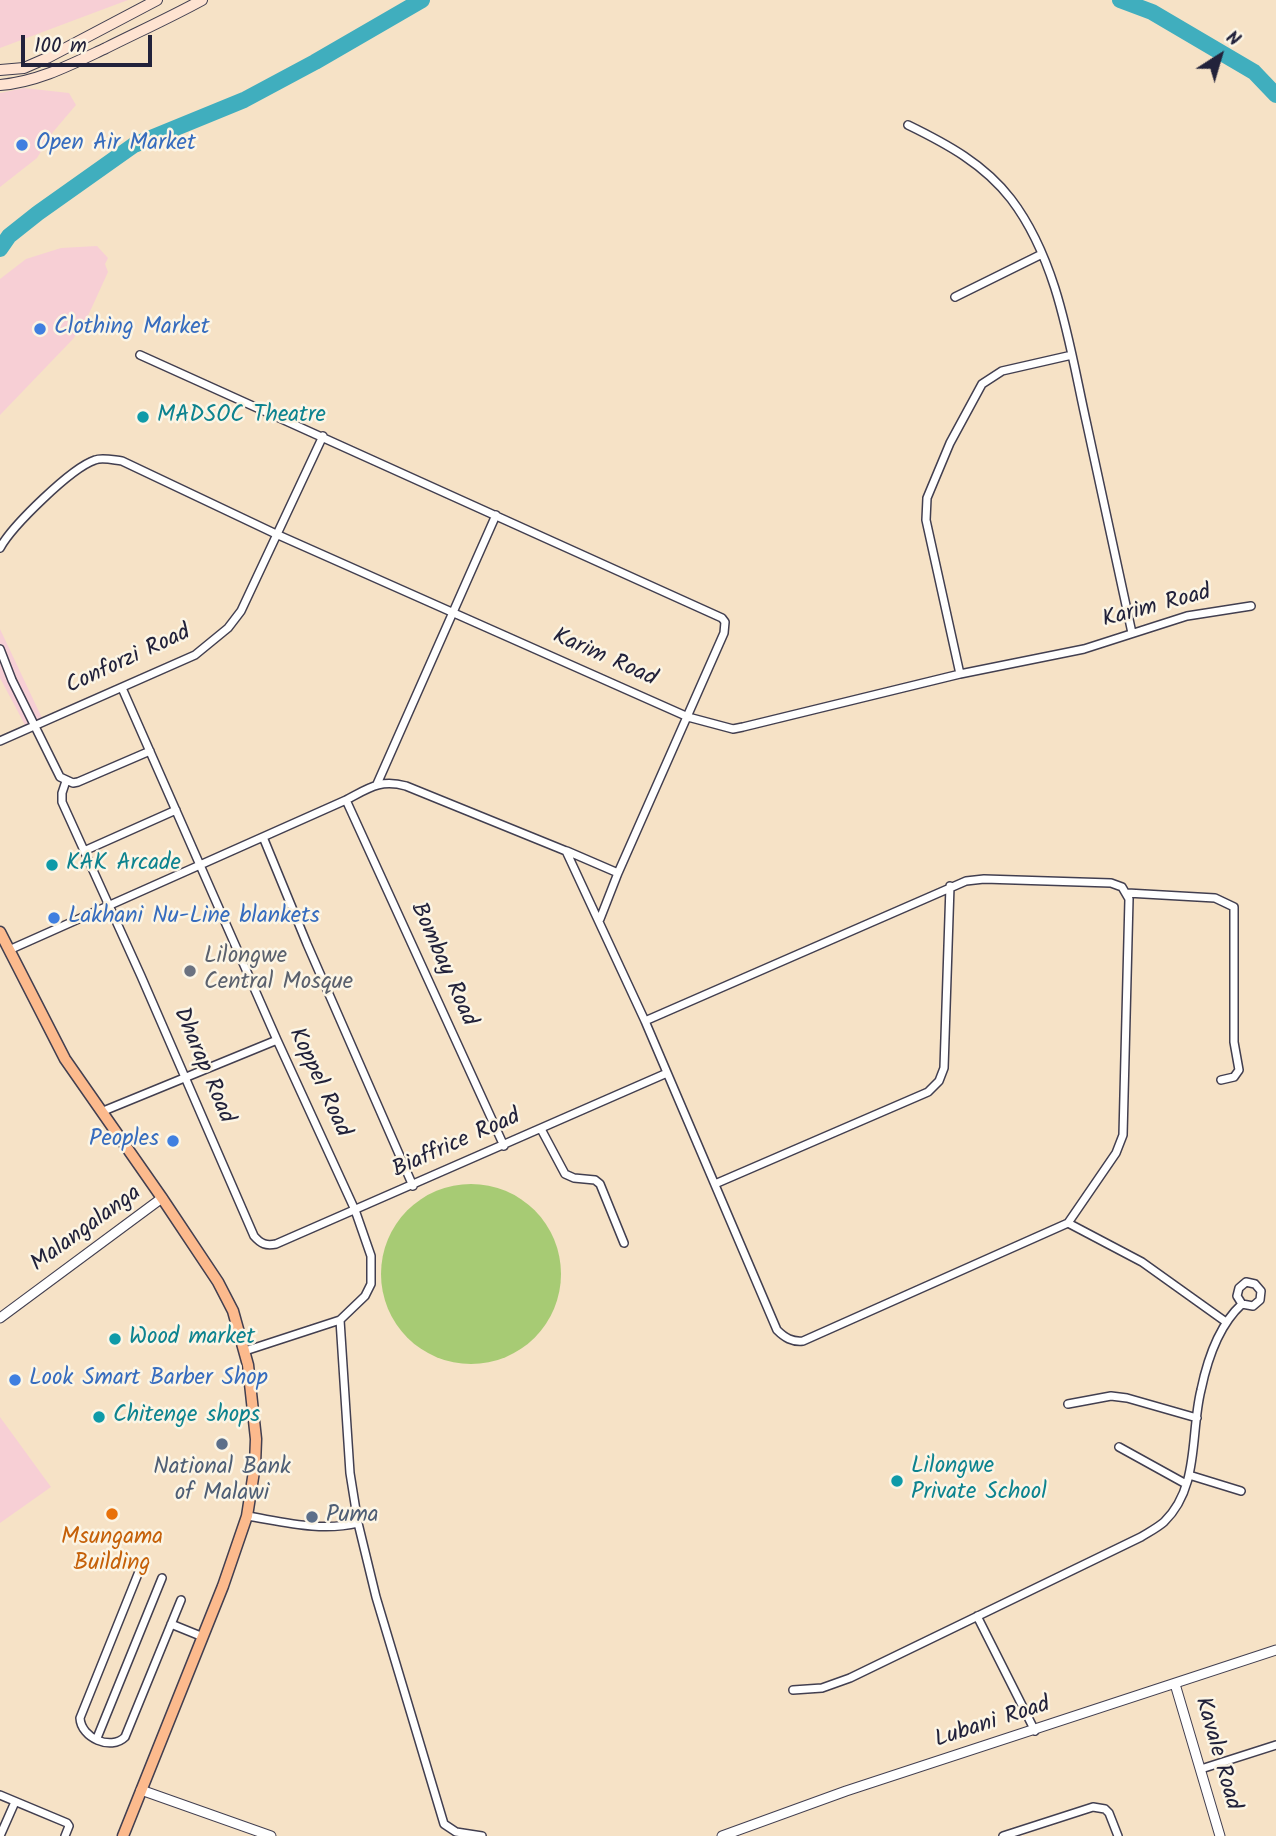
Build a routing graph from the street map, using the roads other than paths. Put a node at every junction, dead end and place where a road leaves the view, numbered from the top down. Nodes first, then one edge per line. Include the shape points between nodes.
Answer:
1 (157, 0) edge
2 (202, 0) edge
3 (0, 70) edge
4 (0, 85) edge
5 (908, 125) dead end
6 (1042, 254) junction
7 (955, 297) dead end
8 (140, 355) dead end
9 (1072, 355) junction
10 (323, 436) junction
11 (496, 515) junction
12 (276, 534) junction
13 (0, 548) edge
14 (1251, 606) dead end
15 (453, 612) junction
16 (1132, 633) junction
17 (0, 649) edge
18 (960, 674) junction
19 (122, 688) junction
20 (688, 717) junction
21 (36, 726) junction
22 (0, 741) edge
23 (150, 751) junction
24 (66, 781) junction
25 (377, 784) junction
26 (346, 800) junction
27 (176, 810) junction
28 (263, 837) junction
29 (84, 851) junction
30 (566, 851) junction
31 (200, 865) junction
32 (618, 873) junction
33 (950, 886) junction
34 (1127, 893) junction
35 (108, 904) junction
36 (600, 919) junction
37 (0, 932) edge
38 (9, 950) junction
39 (645, 1021) junction
40 (277, 1040) junction
41 (667, 1073) junction
42 (186, 1078) junction
43 (1221, 1080) dead end
44 (101, 1112) junction
45 (541, 1129) junction
46 (504, 1146) junction
47 (715, 1184) junction
48 (413, 1186) junction
49 (162, 1198) junction
50 (355, 1210) junction
51 (1068, 1223) junction
52 (261, 1243) joint
53 (624, 1244) dead end
54 (1242, 1304) dead end
55 (0, 1318) edge
56 (340, 1320) junction
57 (1226, 1322) junction
58 (245, 1351) junction
59 (1068, 1404) dead end
60 (1197, 1418) junction
61 (1119, 1447) dead end
62 (1189, 1475) junction
63 (1186, 1484) junction
64 (1241, 1491) dead end
65 (247, 1516) junction
66 (358, 1523) junction
67 (140, 1569) dead end
68 (162, 1578) dead end
69 (180, 1600) dead end
70 (977, 1616) junction
71 (171, 1624) junction
72 (203, 1637) junction
73 (1276, 1650) edge
74 (1175, 1684) junction
75 (793, 1690) dead end
76 (1035, 1731) junction
77 (97, 1738) junction
78 (1276, 1745) edge
79 (1201, 1769) junction
80 (141, 1790) junction
81 (0, 1795) edge
82 (15, 1802) junction
83 (1, 1835) edge
84 (65, 1836) edge
85 (123, 1836) edge
86 (271, 1836) edge
87 (482, 1836) edge
88 (722, 1836) edge
89 (1003, 1836) edge
90 (1118, 1836) edge
91 (1220, 1836) edge

1 - 3 main road via 47,58 24,68
2 - 4 main road via 61,69 33,80
5 - 6 street via 959,152 994,180 1025,220
6 - 7 street
6 - 9 street
8 - 10 street
9 - 16 street
9 - 18 street via 1002,371 982,384 927,498 926,520
10 - 11 street
10 - 12 street, Conforzi Road
11 - 15 street
11 - 20 street via 722,618 724,633
12 - 13 street, Karim Road via 121,461 98,458 76,469
12 - 15 street, Karim Road
12 - 19 street, Conforzi Road via 241,611 228,628 195,655
14 - 16 street, Karim Road via 1187,616
15 - 20 street, Karim Road
15 - 25 street
16 - 18 street, Karim Road via 1073,652
17 - 21 street
18 - 20 street, Karim Road via 733,729
19 - 21 street, Conforzi Road
19 - 23 street, Koppel Road
20 - 32 street
21 - 22 street, Conforzi Road
21 - 24 street via 57,772
23 - 24 street via 78,782
23 - 27 street, Koppel Road
24 - 29 street, Dharap Road via 62,802
25 - 26 street
25 - 30 street via 407,786
26 - 28 street
26 - 46 street, Bombay Road
27 - 29 street
27 - 31 street, Koppel Road
28 - 31 street
28 - 48 street
29 - 35 street, Dharap Road
30 - 32 street
30 - 36 street
31 - 35 street
31 - 40 street, Koppel Road
32 - 36 street
33 - 34 street via 984,879 1111,883
33 - 39 street
33 - 47 street via 944,1068 939,1081 929,1092
34 - 43 street via 1215,898 1234,907 1234,1042 1239,1070 1234,1077
34 - 51 street via 1123,1135 1116,1153
35 - 38 street
35 - 42 street, Dharap Road
36 - 39 street
37 - 38 highway
38 - 44 highway via 48,1029
39 - 41 street
40 - 42 street
40 - 50 street, Koppel Road
41 - 45 street, Biaffrice Road
41 - 47 street
42 - 44 street
42 - 52 street, Dharap Road
44 - 49 highway
45 - 46 street, Biaffrice Road
45 - 53 street via 565,1174 600,1184
46 - 48 street, Biaffrice Road
47 - 51 street via 777,1330 796,1342
48 - 50 street, Biaffrice Road
49 - 55 street, Malangalanga
49 - 58 highway via 226,1297
50 - 52 street, Biaffrice Road via 276,1244
50 - 56 street, Koppel Road via 372,1256 373,1272 365,1296
51 - 57 street via 1142,1262
54 - 57 street
56 - 58 street, Koppel Road
56 - 66 street via 350,1473
57 - 60 street via 1200,1390
58 - 65 highway via 256,1439
59 - 60 street via 1111,1396
60 - 62 street
61 - 63 street
62 - 63 street
62 - 64 street
63 - 70 street via 1176,1505 1154,1529
65 - 66 street via 304,1525
65 - 72 highway
66 - 87 street via 444,1824 456,1832
67 - 77 street via 80,1718 82,1730
68 - 77 street
69 - 71 street
70 - 75 street via 850,1678 822,1688
70 - 76 street
71 - 72 street
71 - 77 street via 125,1737 114,1744
72 - 80 highway
73 - 74 street, Lubani Road
74 - 76 street, Lubani Road
74 - 79 street, Kavale Road
76 - 88 street, Lubani Road
78 - 79 street
79 - 91 street, Kavale Road
80 - 85 highway
80 - 86 street
81 - 82 street
82 - 83 street
82 - 84 street via 67,1823
89 - 90 street via 1099,1807 1109,1813

